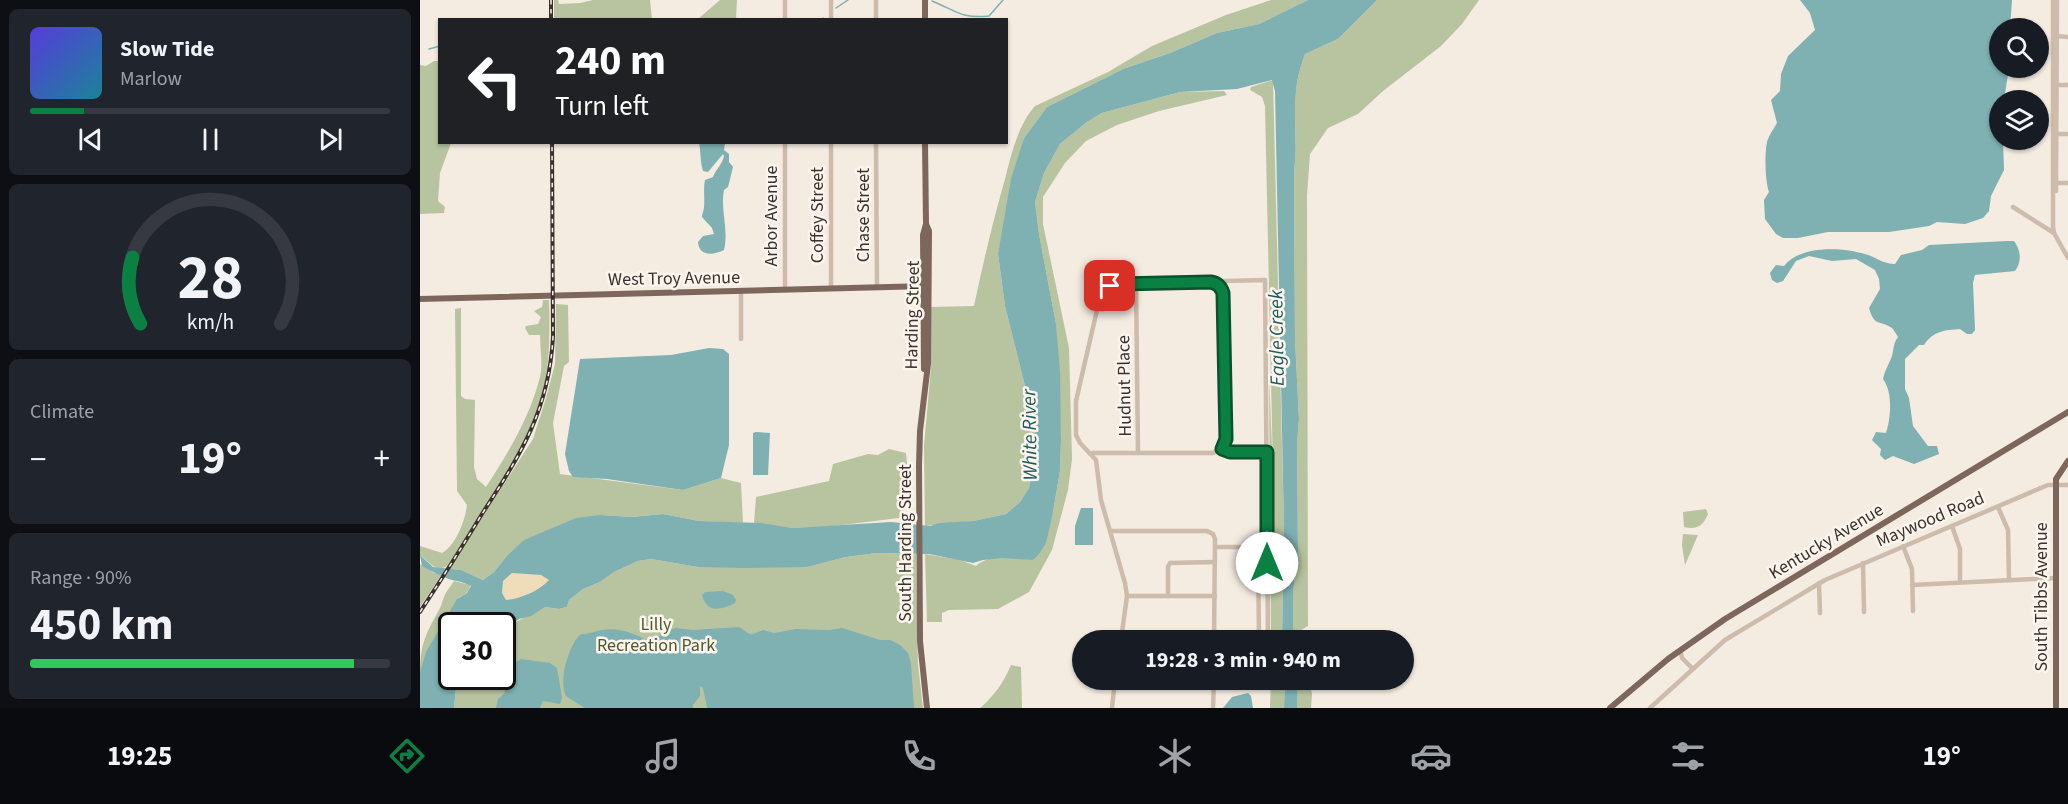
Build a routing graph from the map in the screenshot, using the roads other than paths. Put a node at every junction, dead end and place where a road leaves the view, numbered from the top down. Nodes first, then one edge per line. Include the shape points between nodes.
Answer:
1 (785, 0) edge
2 (831, 0) edge
3 (876, 0) edge
4 (925, 0) edge
5 (2055, 0) edge
6 (785, 18) edge
7 (831, 18) edge
8 (876, 18) edge
9 (925, 18) edge
10 (2055, 36) junction
11 (2068, 37) edge
12 (2055, 85) junction
13 (2068, 85) edge
14 (2055, 134) junction
15 (2068, 135) edge
16 (784, 144) edge
17 (831, 144) edge
18 (876, 144) edge
19 (925, 144) edge
20 (2055, 183) junction
21 (2068, 183) edge
22 (2013, 207) dead end
23 (2054, 232) junction
24 (2068, 258) edge
25 (1136, 283) junction
26 (1218, 285) junction
27 (925, 286) junction
28 (877, 287) junction
29 (831, 288) junction
30 (785, 290) junction
31 (741, 291) junction
32 (420, 299) edge
33 (741, 339) dead end
34 (926, 379) joint
35 (2068, 412) edge
36 (1222, 449) junction
37 (1138, 452) junction
38 (1267, 452) junction
39 (1092, 453) junction
40 (2068, 461) edge
41 (2068, 485) edge
42 (2056, 486) junction
43 (1998, 507) junction
44 (1952, 526) junction
45 (1111, 531) junction
46 (1903, 546) junction
47 (1215, 547) junction
48 (1215, 562) junction
49 (1863, 562) junction
50 (2056, 578) junction
51 (2009, 580) junction
52 (1960, 582) junction
53 (1819, 583) junction
54 (1912, 585) junction
55 (1127, 596) junction
56 (1168, 596) junction
57 (1215, 596) junction
58 (1913, 611) dead end
59 (1864, 612) dead end
60 (1820, 614) dead end
61 (1122, 630) edge
62 (1214, 630) edge
63 (1259, 630) edge
64 (1268, 630) edge
65 (1680, 650) junction
66 (1692, 668) junction
67 (1114, 690) edge
68 (1214, 690) edge
69 (927, 708) edge
70 (1112, 708) edge
71 (1213, 708) edge
72 (1610, 708) edge
73 (1650, 708) edge
74 (2056, 708) edge

1 - 6 street
2 - 7 street
3 - 8 street
4 - 9 main road
5 - 10 street
10 - 11 street
10 - 12 street
12 - 13 street
12 - 14 street
14 - 15 street
14 - 20 street
16 - 30 street, Arbor Avenue
17 - 29 street, Coffey Street
18 - 28 street, Chase Street
19 - 27 main road, Harding Street
20 - 21 street
20 - 23 street
22 - 23 street
23 - 24 street
25 - 26 street
25 - 37 street, Hudnut Place
25 - 39 street via 1112,285 1100,297 1076,404 1077,438
26 - 36 street via 1223,293 1226,439
26 - 38 street via 1225,281 1265,280
27 - 28 main road, West Troy Avenue
27 - 34 main road, Harding Street
28 - 29 main road, West Troy Avenue
29 - 30 main road, West Troy Avenue
30 - 31 main road, West Troy Avenue
31 - 32 main road, West Troy Avenue
31 - 33 street
34 - 69 main road, South Harding Street via 920,442 920,647
35 - 65 main road, Kentucky Avenue via 1739,610
36 - 37 street via 1213,453
36 - 38 street
37 - 39 street
38 - 64 street
39 - 45 street
40 - 42 main road via 2056,479
41 - 42 street, Maywood Road
42 - 43 street, Maywood Road via 2048,485
42 - 50 main road, South Tibbs Avenue
43 - 44 street, Maywood Road
43 - 51 street via 2008,530
44 - 46 street, Maywood Road
44 - 52 street via 1960,549
45 - 47 street via 1207,531 1214,535
45 - 55 street
46 - 49 street, Maywood Road
46 - 54 street via 1912,569
47 - 48 street
47 - 63 street via 1258,547
48 - 56 street via 1170,563
48 - 57 street
49 - 53 street, Maywood Road
49 - 59 street
50 - 51 street
50 - 74 main road, South Tibbs Avenue
51 - 52 street
52 - 54 street
53 - 60 street
53 - 66 street, Maywood Road via 1725,640
54 - 58 street
55 - 56 street
55 - 61 street
56 - 57 street
57 - 62 street
65 - 66 street via 1683,661
65 - 72 main road, Kentucky Avenue
66 - 73 street, Maywood Road
67 - 70 street
68 - 71 street

